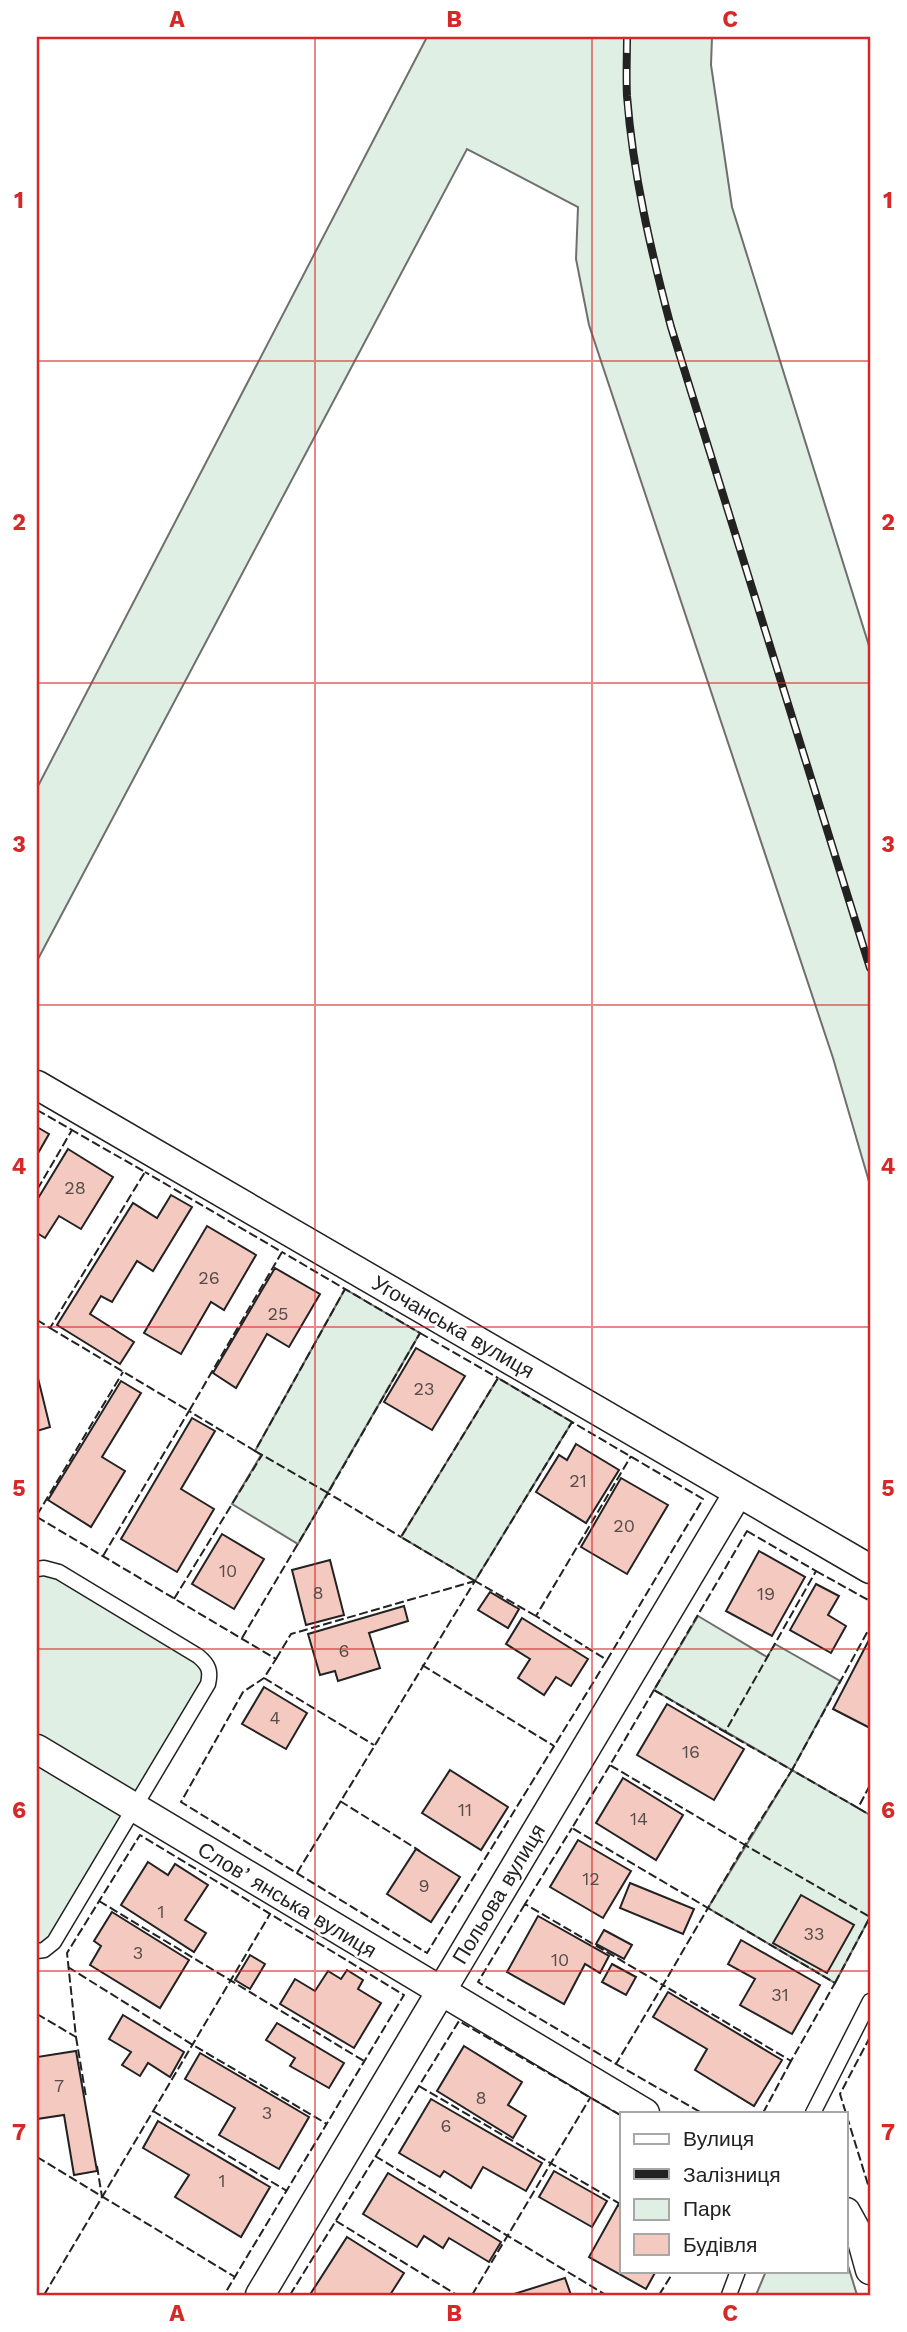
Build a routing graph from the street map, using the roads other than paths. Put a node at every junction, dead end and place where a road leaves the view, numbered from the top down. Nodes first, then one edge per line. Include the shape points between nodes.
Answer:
1 (37, 1085) edge
2 (738, 1493) junction
3 (37, 1569) edge
4 (870, 1569) edge
5 (37, 1749) edge
6 (134, 1808) junction
7 (37, 1951) edge
8 (441, 1992) junction
9 (870, 2001) edge
10 (643, 2112) edge
11 (814, 2112) edge
12 (848, 2216) edge
13 (870, 2270) edge
14 (738, 2272) edge
15 (260, 2295) edge
16 (729, 2295) edge

1 - 2 street, Угочанська вулиця
2 - 4 street, Угочанська вулиця
2 - 8 street, Польова вулиця
3 - 6 lane via 58,1572 198,1656 209,1668 208,1684
5 - 6 street, Словʼянська вулиця
6 - 7 lane via 54,1942
6 - 8 street, Словʼянська вулиця
8 - 10 street, Словʼянська вулиця
8 - 15 street, Польова вулиця
9 - 11 lane
12 - 13 street
14 - 16 lane

